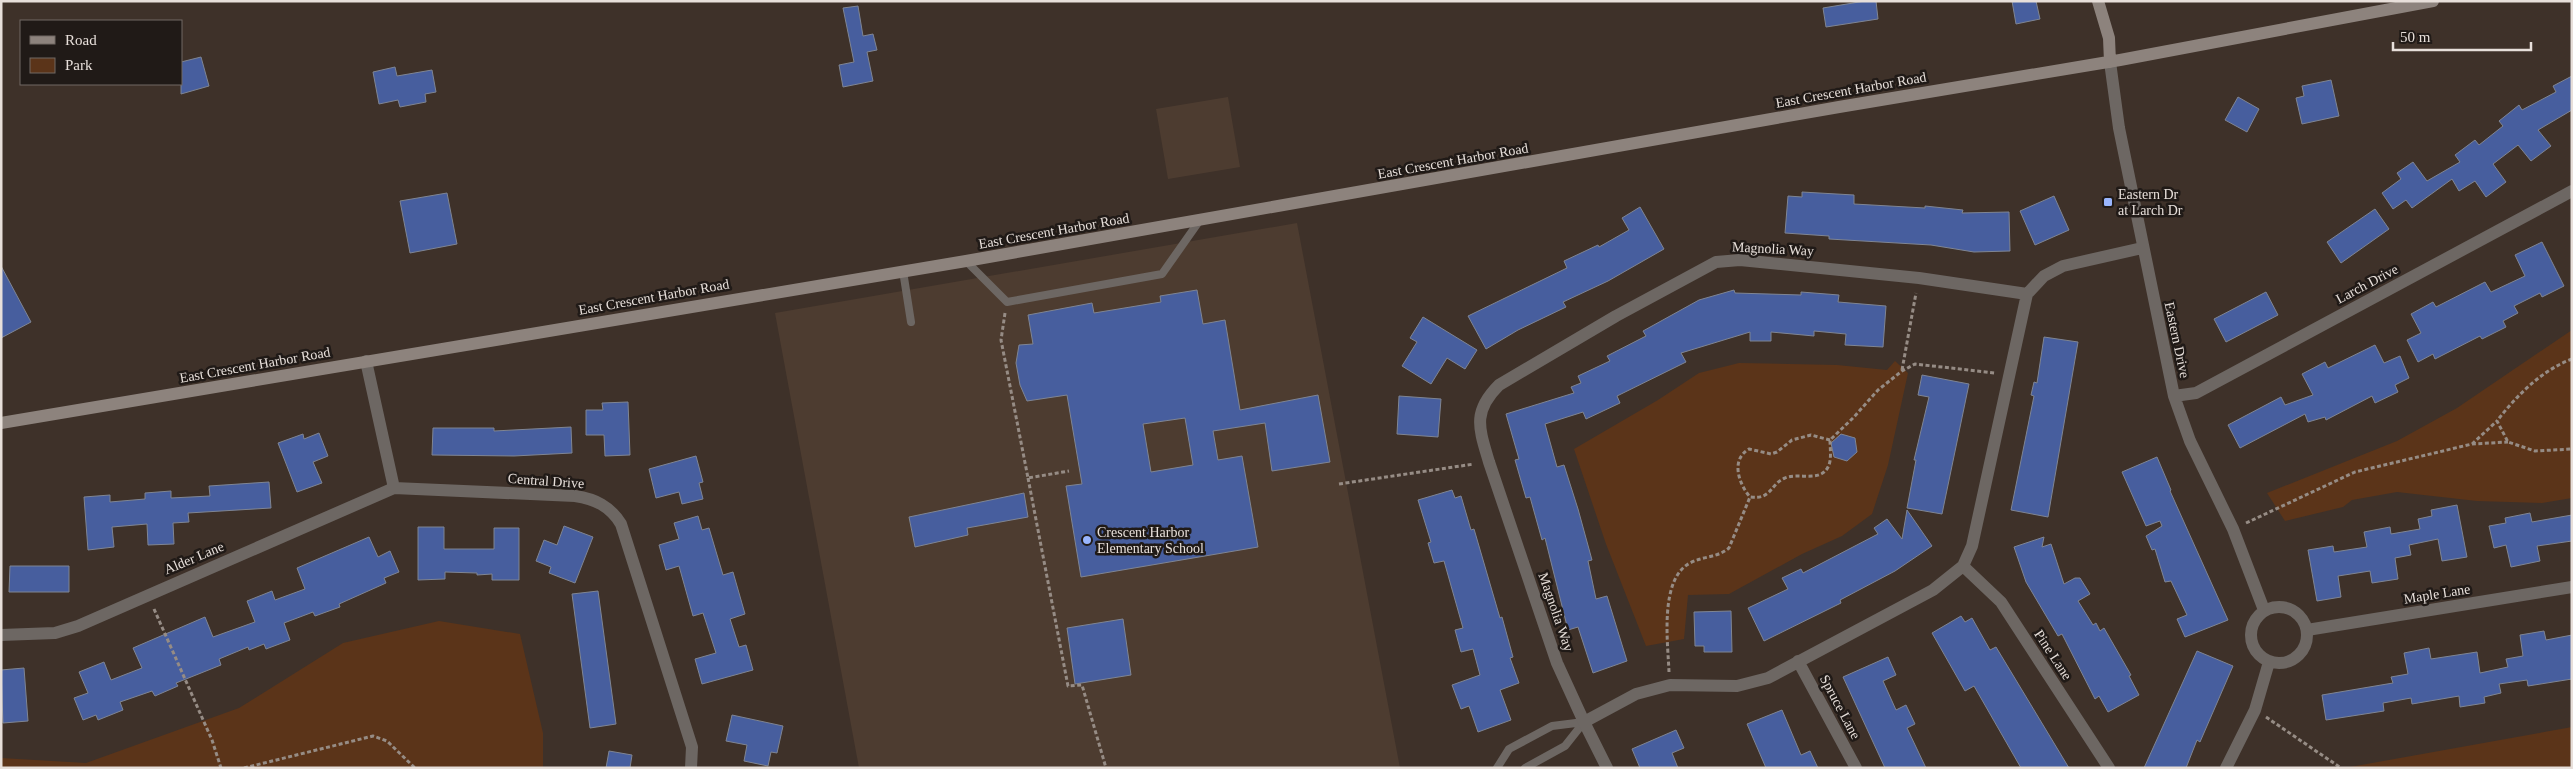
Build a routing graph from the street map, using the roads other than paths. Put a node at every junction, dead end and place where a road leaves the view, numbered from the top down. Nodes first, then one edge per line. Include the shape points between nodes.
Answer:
1 (2098, 1) edge
2 (2433, 1) edge
3 (2115, 61) junction
4 (2572, 190) edge
5 (1200, 220) junction
6 (2142, 248) junction
7 (966, 261) junction
8 (902, 271) junction
9 (2027, 294) junction
10 (911, 322) dead end
11 (366, 361) junction
12 (2174, 396) junction
13 (1, 423) edge
14 (394, 488) junction
15 (1963, 566) junction
16 (2572, 587) edge
17 (2264, 610) junction
18 (2307, 630) junction
19 (1, 635) edge
20 (1798, 661) junction
21 (2269, 662) junction
22 (1584, 722) junction
23 (692, 768) edge
24 (1497, 768) edge
25 (1525, 768) edge
26 (1607, 768) edge
27 (1856, 768) edge
28 (2109, 768) edge
29 (2226, 768) edge

1 - 3 street
2 - 3 street, East Crescent Harbor Road
3 - 5 street, East Crescent Harbor Road
3 - 6 street, Eastern Drive via 2119,128
4 - 12 street, Larch Drive via 2196,393
5 - 7 street, East Crescent Harbor Road
5 - 7 lane via 1162,274 1007,302
6 - 9 street via 2063,266 2044,276
6 - 12 street, Eastern Drive
7 - 8 street, East Crescent Harbor Road
8 - 10 lane
8 - 11 street, East Crescent Harbor Road
9 - 15 street via 1972,546
9 - 22 street, Magnolia Way via 1919,278 1740,260 1716,262 1499,385 1487,397 1479,418 1481,434 1557,663
11 - 13 street, East Crescent Harbor Road
11 - 14 street
12 - 17 street, Eastern Drive via 2190,441 2233,529
14 - 19 street, Alder Lane via 78,626 55,633
14 - 23 street, Central Drive via 575,496 595,499 614,513 621,524 692,747
15 - 20 street via 1933,590
15 - 28 street, Pine Lane via 2001,602
16 - 18 street, Maple Lane
17 - 18 street via 2274,606 2286,607 2296,612
17 - 21 street via 2251,628 2250,639 2254,649
18 - 21 street via 2307,641 2294,659 2283,663
20 - 22 street via 1768,678 1737,686 1670,685 1636,694
20 - 27 street, Spruce Lane
21 - 29 street via 2255,710
22 - 24 lane via 1552,726 1509,749
22 - 25 lane via 1565,746
22 - 26 street, Magnolia Way

